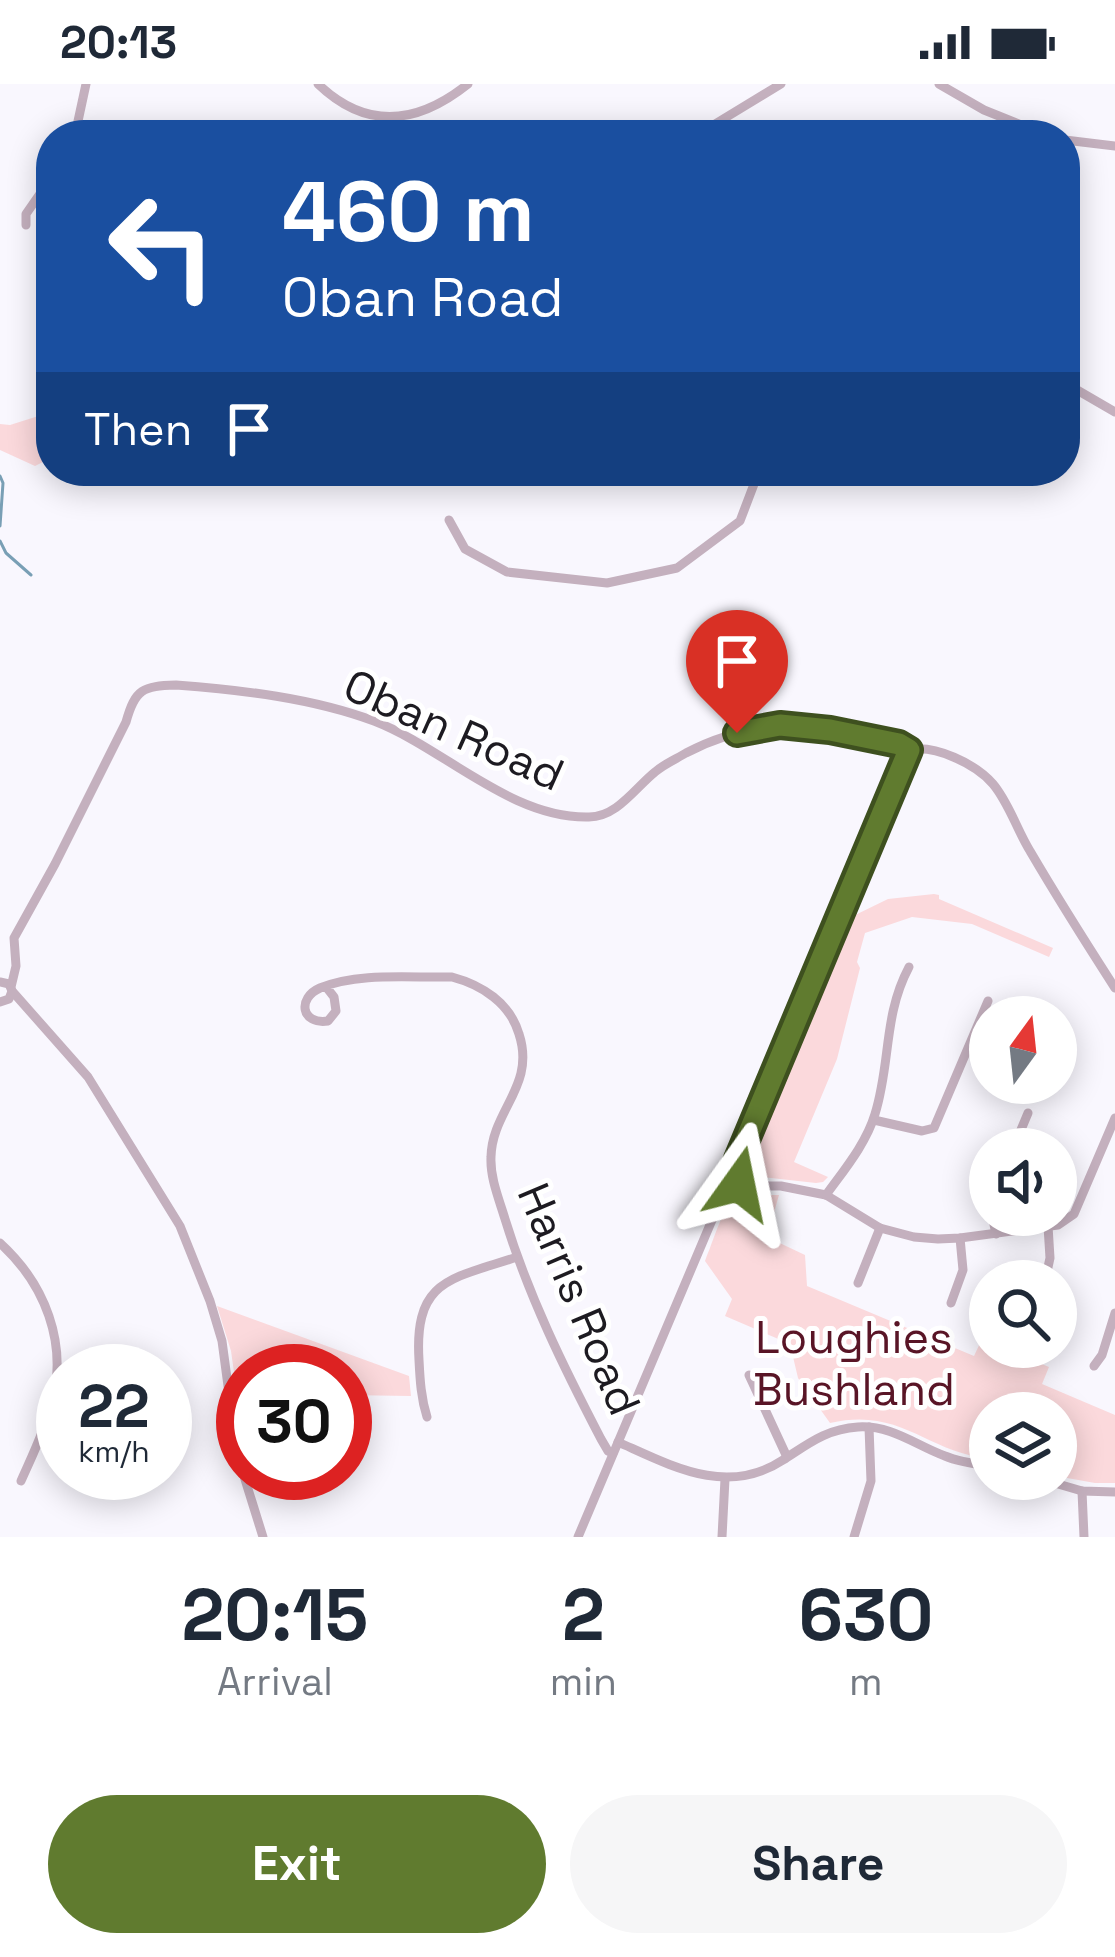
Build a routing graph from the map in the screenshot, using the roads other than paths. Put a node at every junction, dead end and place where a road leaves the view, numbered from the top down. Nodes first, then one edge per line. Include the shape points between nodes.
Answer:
1 (86, 84) edge
2 (318, 84) edge
3 (468, 84) edge
4 (781, 84) edge
5 (939, 84) edge
6 (80, 120) edge
7 (722, 120) edge
8 (1009, 120) edge
9 (1080, 142) edge
10 (1115, 146) edge
11 (36, 200) edge
12 (26, 225) dead end
13 (1080, 392) edge
14 (1115, 412) edge
15 (753, 486) edge
16 (449, 520) dead end
17 (909, 750) junction
18 (909, 967) dead end
19 (5, 988) edge
20 (327, 988) dead end
21 (1115, 988) edge
22 (969, 1045) edge
23 (1028, 1113) dead end
24 (1115, 1118) edge
25 (874, 1120) junction
26 (1022, 1128) edge
27 (741, 1187) junction
28 (826, 1195) junction
29 (1077, 1207) edge
30 (880, 1228) junction
31 (978, 1236) edge
32 (960, 1238) junction
33 (0, 1243) edge
34 (517, 1257) junction
35 (857, 1284) dead end
36 (951, 1305) dead end
37 (1115, 1313) edge
38 (222, 1344) edge
39 (1094, 1366) dead end
40 (749, 1375) dead end
41 (427, 1417) dead end
42 (869, 1427) junction
43 (615, 1447) junction
44 (788, 1457) junction
45 (969, 1463) edge
46 (724, 1479) junction
47 (21, 1481) dead end
48 (1077, 1490) edge
49 (1082, 1491) junction
50 (1115, 1492) edge
51 (251, 1500) edge
52 (263, 1537) edge
53 (578, 1537) edge
54 (722, 1537) edge
55 (854, 1537) edge
56 (1084, 1537) edge

1 - 6 street
2 - 3 street via 350,108 390,117 430,110
4 - 7 street
5 - 8 street
9 - 10 street
11 - 12 street
13 - 14 street
15 - 16 street via 740,520 677,568 607,583 507,572 465,549
17 - 19 street, Oban Road via 780,725 737,733 658,769 593,818 557,814 492,789 438,753 336,709 155,685 131,704 14,938 15,971
17 - 21 street, Oban Road via 939,752 994,786
17 - 27 street via 735,1166
18 - 25 street via 889,1020
19 - 38 street via 88,1077 180,1226
20 - 34 street, Harris Road via 452,977 506,1008 524,1052 518,1089 496,1128 491,1173
22 - 25 street via 934,1128
23 - 26 street
24 - 29 street
25 - 28 street
27 - 28 street
27 - 43 street via 718,1207
28 - 30 street
30 - 32 street
30 - 35 street
31 - 32 street
32 - 36 street via 963,1270
33 - 47 street via 42,1297 57,1354 52,1403
34 - 41 street via 449,1280 423,1309 418,1343
34 - 43 street, Harris Road via 601,1439 608,1451
37 - 39 street
40 - 44 street
42 - 44 street via 818,1436
42 - 45 street
42 - 55 street via 871,1480
43 - 46 street
43 - 53 street
44 - 46 street via 752,1476
46 - 54 street
48 - 49 street
49 - 50 street
49 - 56 street
51 - 52 street

